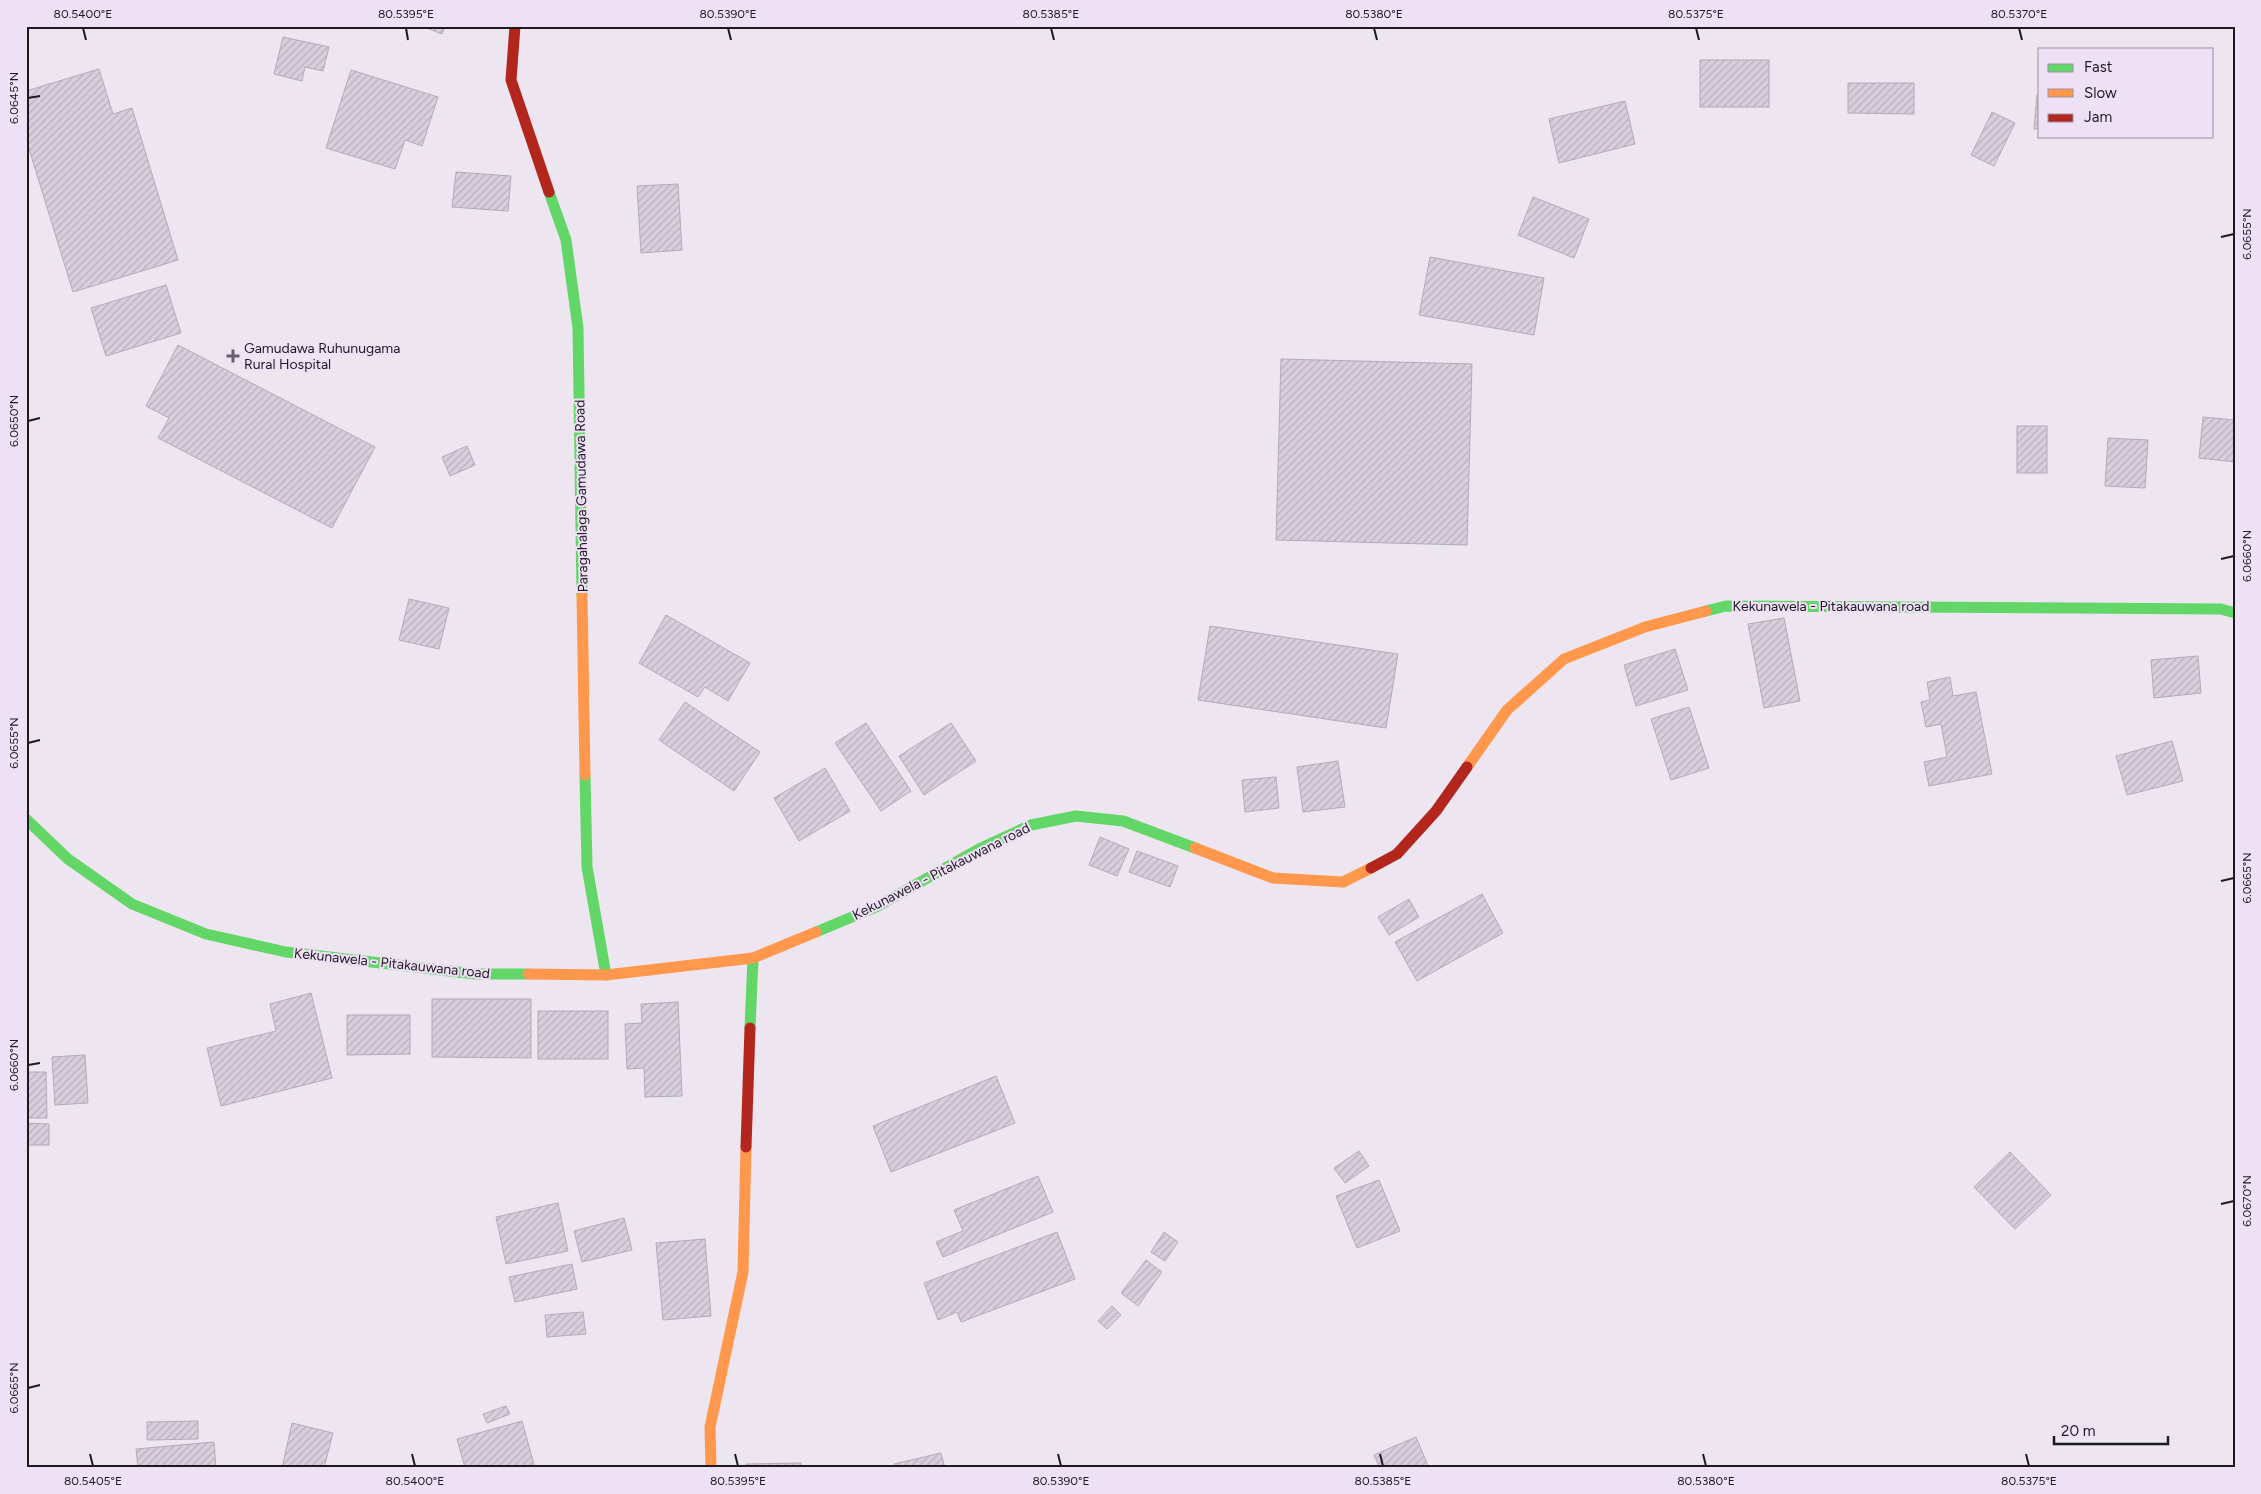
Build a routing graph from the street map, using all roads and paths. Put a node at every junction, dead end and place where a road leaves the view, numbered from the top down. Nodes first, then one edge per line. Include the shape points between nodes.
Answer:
1 (515, 26) edge
2 (2235, 613) edge
3 (26, 820) edge
4 (753, 958) junction
5 (606, 975) junction
6 (712, 1468) edge

1 - 5 street, Paragahalaga Gamudawa Road via 511,80 566,240 578,328 586,867
2 - 4 street, Kekunawela - Pitakauwana road via 2221,609 1726,606 1645,627 1564,659 1507,710 1436,811 1397,854 1343,882 1273,878 1123,821 1076,816 1031,825 979,849 876,907
3 - 5 street, Kekunawela - Pitakauwana road via 68,859 132,904 206,934 286,952 475,974
4 - 5 street, Kekunawela - Pitakauwana road
4 - 6 street via 743,1272 710,1427

